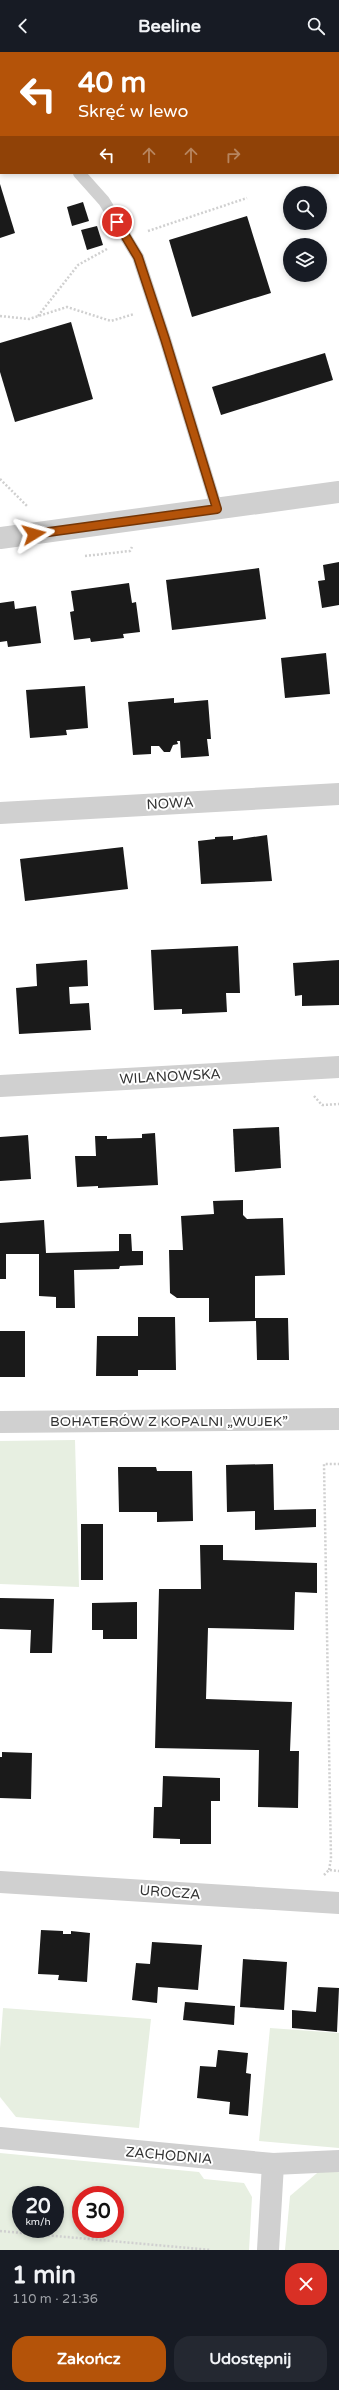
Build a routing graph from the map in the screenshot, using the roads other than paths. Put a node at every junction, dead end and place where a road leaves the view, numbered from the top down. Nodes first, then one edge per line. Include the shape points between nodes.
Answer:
1 (80, 174) edge
2 (339, 492) edge
3 (217, 509) junction
4 (0, 538) edge
5 (339, 794) edge
6 (0, 813) edge
7 (339, 1067) edge
8 (0, 1086) edge
9 (339, 1419) edge
10 (0, 1422) edge
11 (0, 1882) edge
12 (339, 1903) edge
13 (0, 2138) edge
14 (339, 2161) edge
15 (273, 2164) junction
16 (268, 2250) edge

1 - 3 lane via 104,201 138,257
2 - 3 street
3 - 4 street
5 - 6 street, NOWA
7 - 8 street, WILANOWSKA
9 - 10 street, BOHATERÓW Z KOPALNI „WUJEK”
11 - 12 street, UROCZA
13 - 15 street, ZACHODNIA
14 - 15 street, ZACHODNIA
15 - 16 street

